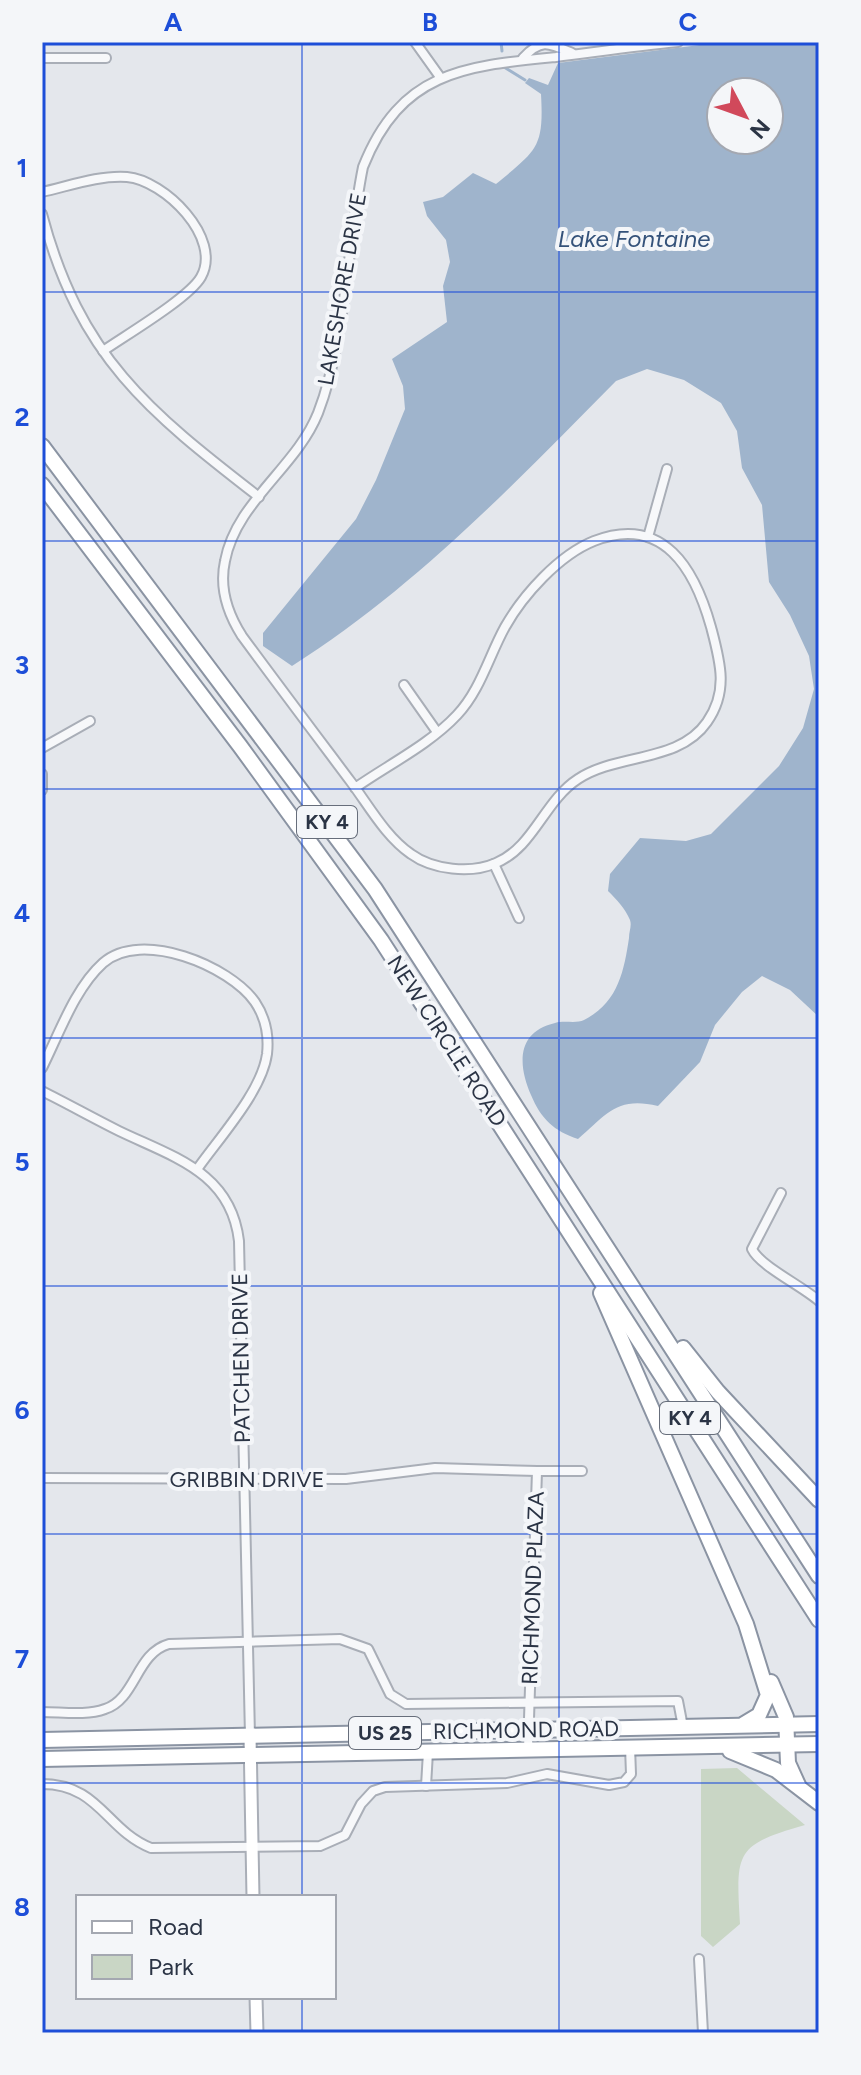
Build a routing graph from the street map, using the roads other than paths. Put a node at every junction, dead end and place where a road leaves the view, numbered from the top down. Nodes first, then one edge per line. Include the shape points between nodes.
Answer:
1 (415, 42) edge
2 (678, 42) edge
3 (572, 53) junction
4 (42, 58) edge
5 (106, 58) dead end
6 (523, 58) junction
7 (440, 77) junction
8 (42, 192) edge
9 (42, 214) edge
10 (103, 351) junction
11 (42, 446) edge
12 (667, 469) dead end
13 (42, 485) edge
14 (259, 497) junction
15 (648, 537) junction
16 (404, 685) dead end
17 (90, 721) dead end
18 (437, 732) junction
19 (42, 748) edge
20 (42, 774) edge
21 (355, 788) junction
22 (42, 790) edge
23 (494, 864) junction
24 (519, 918) dead end
25 (42, 1068) edge
26 (42, 1091) edge
27 (198, 1168) junction
28 (781, 1193) dead end
29 (560, 1215) junction
30 (587, 1215) junction
31 (819, 1301) edge
32 (537, 1471) junction
33 (582, 1471) dead end
34 (42, 1478) edge
35 (243, 1480) junction
36 (819, 1500) edge
37 (819, 1576) edge
38 (819, 1620) edge
39 (749, 1634) junction
40 (247, 1643) junction
41 (529, 1703) junction
42 (42, 1712) edge
43 (819, 1724) edge
44 (788, 1725) junction
45 (728, 1726) junction
46 (683, 1727) junction
47 (528, 1730) junction
48 (250, 1736) junction
49 (42, 1740) edge
50 (819, 1744) edge
51 (790, 1745) junction
52 (710, 1746) junction
53 (630, 1747) junction
54 (528, 1750) junction
55 (428, 1752) junction
56 (249, 1755) junction
57 (42, 1759) edge
58 (42, 1784) edge
59 (798, 1785) junction
60 (426, 1786) junction
61 (819, 1803) edge
62 (252, 1847) junction
63 (253, 1895) edge
64 (699, 1959) dead end
65 (256, 1999) edge
66 (257, 2033) edge
67 (703, 2033) edge

1 - 7 street
2 - 3 street, LAKESHORE DRIVE
3 - 6 street, LAKESHORE DRIVE
3 - 6 street, LAKESHORE DRIVE via 545,42
4 - 5 street
6 - 7 street, LAKESHORE DRIVE
7 - 14 street, LAKESHORE DRIVE via 394,112 369,153 322,400 303,443
8 - 10 street via 136,178 164,194 205,241 207,260 197,283
9 - 10 street via 68,291
10 - 14 street via 169,426
11 - 30 highway, NEW CIRCLE ROAD / KY 4 via 375,889
12 - 15 street
13 - 29 highway, NEW CIRCLE ROAD / KY 4 via 327,863
14 - 21 street, LAKESHORE DRIVE via 227,552 223,573 229,610 242,636
15 - 18 street via 593,542 542,580 509,620 464,707
15 - 23 street via 675,553 698,584 722,674 713,712 682,745 612,762 575,781 522,844
16 - 18 street
17 - 19 street
18 - 21 street
20 - 22 street
21 - 23 street, LAKESHORE DRIVE via 413,856 448,868
23 - 24 street
25 - 27 street via 91,977 116,955 139,948 159,950 232,979 262,1015 268,1041 265,1065
26 - 27 street, PATCHEN DRIVE
27 - 35 street, PATCHEN DRIVE via 226,1199 238,1230
28 - 31 street via 752,1249 758,1259
29 - 38 highway, NEW CIRCLE ROAD / KY 4
29 - 39 highway via 606,1302
30 - 36 highway via 697,1366
30 - 37 highway, NEW CIRCLE ROAD / KY 4
32 - 33 street, RICHMOND PLAZA
32 - 35 street, GRIBBIN DRIVE via 451,1468 369,1478
32 - 41 street, RICHMOND PLAZA
34 - 35 street, GRIBBIN DRIVE
35 - 40 street, PATCHEN DRIVE
39 - 44 highway
39 - 45 highway via 767,1699 755,1719
40 - 41 street via 340,1639 361,1644 374,1657 390,1694 406,1704
40 - 42 street via 161,1646 112,1706 89,1712
40 - 48 street, PATCHEN DRIVE
41 - 46 street via 678,1701
41 - 47 street, RICHMOND PLAZA
43 - 44 highway, RICHMOND ROAD / US 25
44 - 45 highway, RICHMOND ROAD / US 25
44 - 51 highway
45 - 46 highway, RICHMOND ROAD / US 25
46 - 47 highway, RICHMOND ROAD / US 25
47 - 48 highway, RICHMOND ROAD / US 25
47 - 54 street, RICHMOND PLAZA
48 - 49 highway, RICHMOND ROAD / US 25
48 - 56 main road
50 - 51 highway, RICHMOND ROAD / US 25
51 - 52 highway, RICHMOND ROAD / US 25
51 - 59 highway via 788,1763
52 - 53 highway, RICHMOND ROAD / US 25
52 - 59 highway via 751,1757
53 - 54 highway, RICHMOND ROAD / US 25
53 - 60 street via 631,1774 620,1783 595,1784 547,1774 507,1783
54 - 55 highway, RICHMOND ROAD / US 25
55 - 56 highway, RICHMOND ROAD / US 25
55 - 60 street
56 - 57 highway, RICHMOND ROAD / US 25
56 - 62 main road
58 - 62 street via 84,1793 129,1836 151,1848
59 - 61 highway
60 - 62 street via 373,1791 348,1831 332,1843
62 - 63 main road
64 - 67 street
65 - 66 main road

